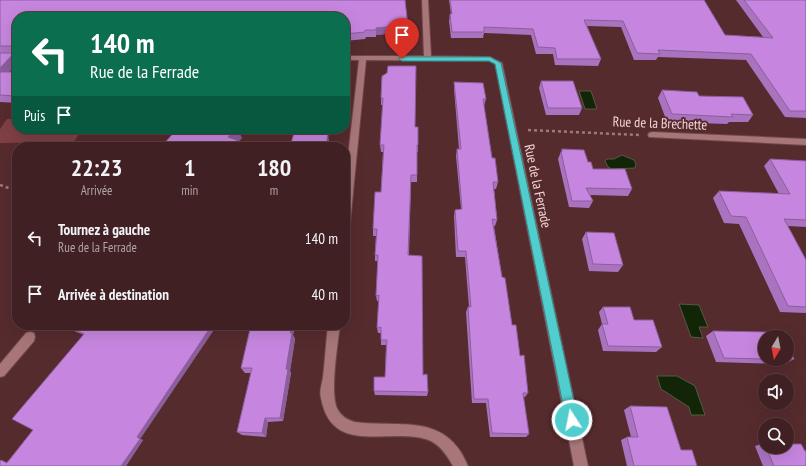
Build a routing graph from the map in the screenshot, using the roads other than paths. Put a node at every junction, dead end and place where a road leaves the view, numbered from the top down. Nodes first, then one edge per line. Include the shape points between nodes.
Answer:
1 (425, 0) edge
2 (350, 58) edge
3 (363, 58) junction
4 (428, 59) junction
5 (652, 135) road end
6 (806, 142) edge
7 (350, 178) edge
8 (333, 330) edge
9 (30, 337) dead end
10 (0, 372) edge
11 (461, 466) edge
12 (581, 466) edge

1 - 4 street
2 - 3 street, Rue de la Ferrade
3 - 4 street, Rue de la Ferrade
3 - 7 street
4 - 12 street, Rue de la Ferrade via 490,59 498,63
5 - 6 street, Rue de la Brechette
8 - 11 street via 326,397 331,414 341,424 358,430 420,430 435,435 451,449
9 - 10 lane

